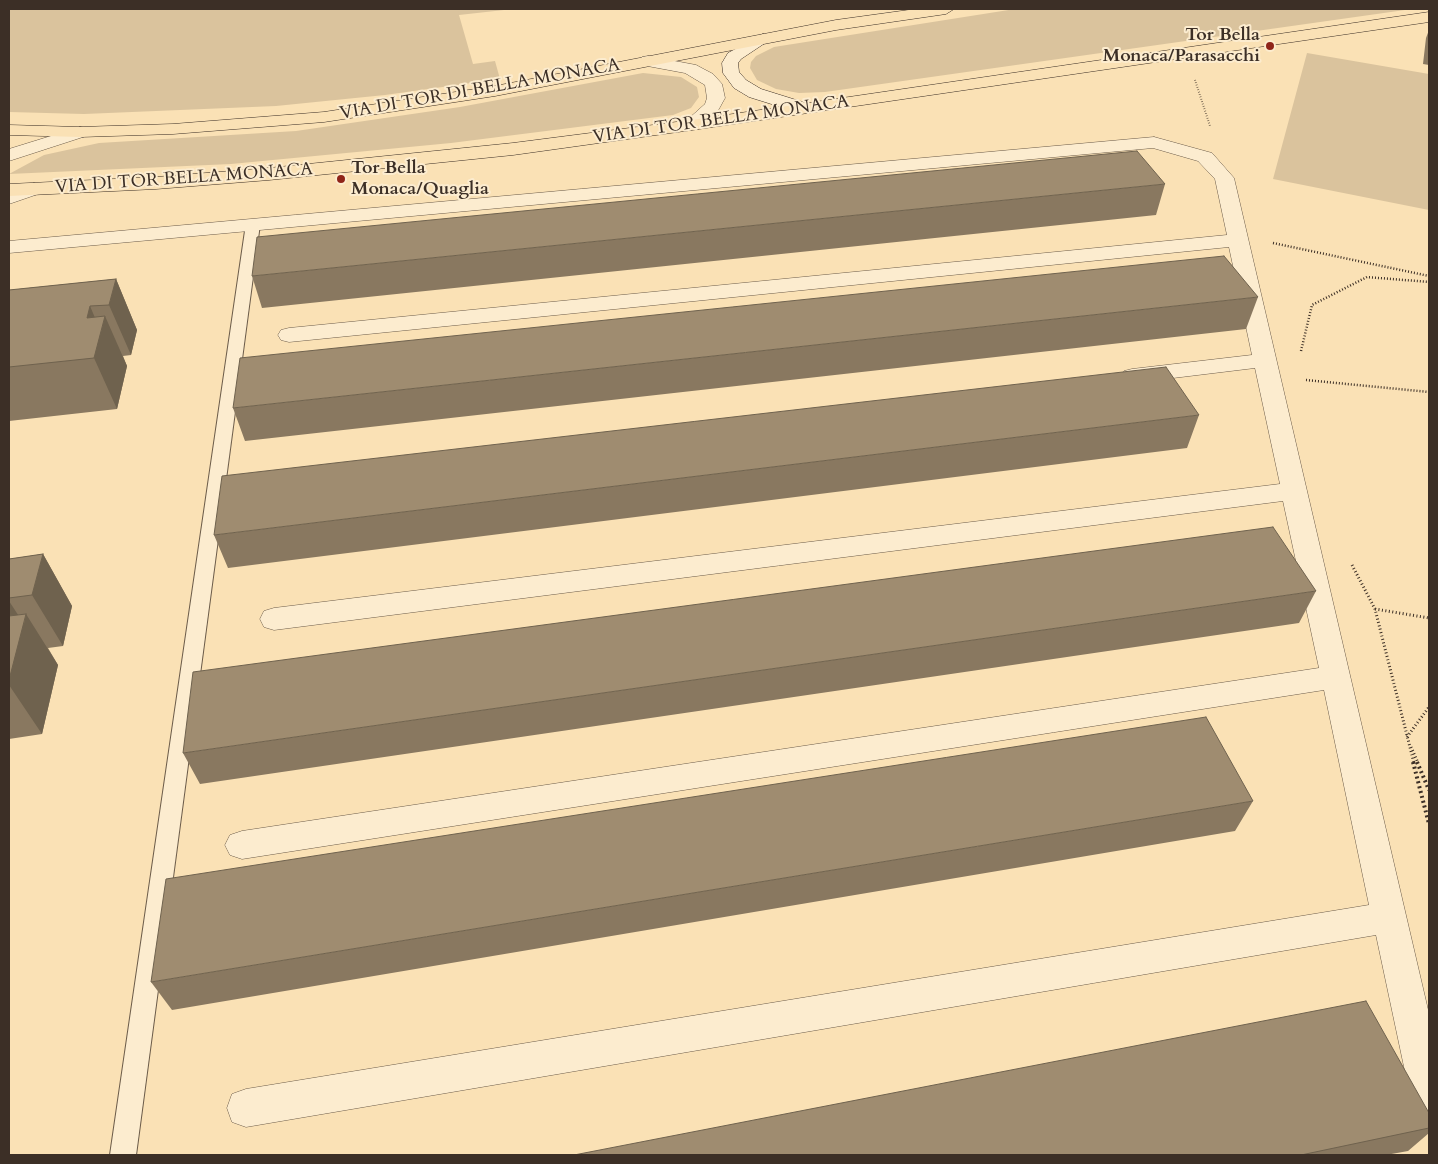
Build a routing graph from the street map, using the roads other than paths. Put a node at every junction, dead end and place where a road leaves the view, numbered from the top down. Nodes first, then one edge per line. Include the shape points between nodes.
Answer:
1 (946, 9) edge
2 (1429, 17) edge
3 (762, 39) junction
4 (648, 61) junction
5 (802, 108) junction
6 (692, 125) junction
7 (9, 130) edge
8 (80, 132) junction
9 (9, 155) edge
10 (34, 189) junction
11 (9, 190) edge
12 (9, 198) edge
13 (253, 224) junction
14 (1237, 235) junction
15 (9, 247) edge
16 (289, 335) dead end
17 (1265, 360) junction
18 (1107, 378) edge
19 (1294, 491) junction
20 (274, 619) dead end
21 (1336, 677) junction
22 (242, 845) dead end
23 (1390, 917) junction
24 (1429, 1095) edge
25 (246, 1108) dead end
26 (123, 1155) edge

1 - 3 main road, VIA DI TOR DI BELLA MONACA
2 - 5 main road, VIA DI TOR BELLA MONACA
3 - 4 main road, VIA DI TOR DI BELLA MONACA
3 - 5 street via 734,56 730,63 731,73 740,84 755,93
4 - 6 street via 690,70 713,84 714,104
4 - 8 main road, VIA DI TOR DI BELLA MONACA via 495,91 334,116 205,128
5 - 6 main road, VIA DI TOR BELLA MONACA
6 - 10 main road, VIA DI TOR BELLA MONACA via 364,165 156,183
7 - 8 main road, VIA DI TOR DI BELLA MONACA
8 - 9 street
10 - 11 main road, VIA DI TOR BELLA MONACA
10 - 12 street
13 - 14 street via 1154,142 1205,157 1224,178
13 - 15 street
13 - 26 lane
14 - 16 street
14 - 17 street
17 - 18 street
17 - 19 street
19 - 20 street
19 - 21 street
21 - 22 street
21 - 23 street
23 - 24 street
23 - 25 street

